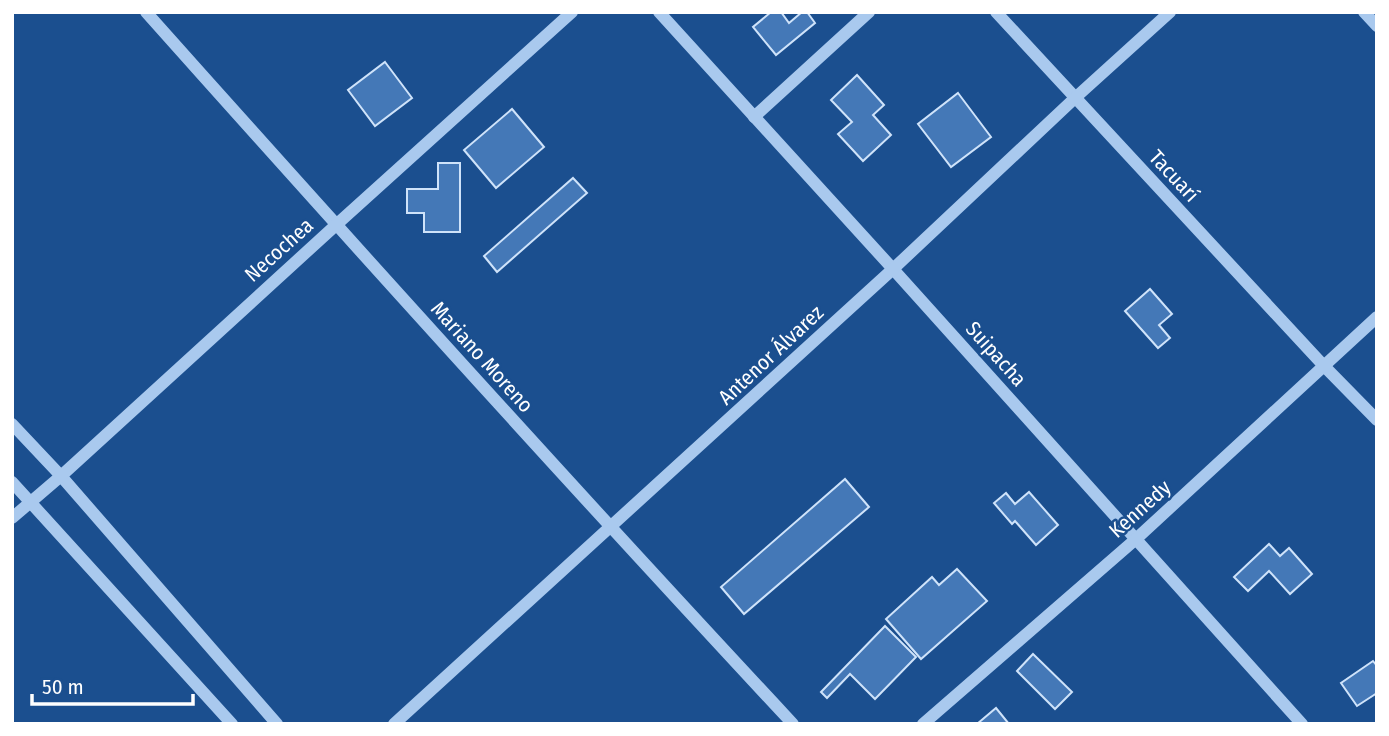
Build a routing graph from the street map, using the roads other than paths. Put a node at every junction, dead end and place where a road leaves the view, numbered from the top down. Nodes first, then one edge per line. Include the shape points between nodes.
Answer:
1 (146, 12) edge
2 (572, 12) edge
3 (659, 12) edge
4 (869, 12) edge
5 (996, 12) edge
6 (1170, 12) edge
7 (1364, 12) edge
8 (1377, 26) edge
9 (1075, 98) junction
10 (754, 117) junction
11 (336, 225) junction
12 (893, 269) junction
13 (1377, 317) edge
14 (1324, 366) junction
15 (1377, 420) edge
16 (12, 424) edge
17 (61, 477) junction
18 (12, 482) edge
19 (30, 502) junction
20 (12, 517) edge
21 (611, 528) junction
22 (1136, 539) junction
23 (232, 724) edge
24 (277, 724) edge
25 (394, 724) edge
26 (793, 724) edge
27 (923, 724) edge
28 (1302, 724) edge

1 - 11 street, Mariano Moreno
2 - 11 street, Necochea
3 - 10 street, Suipacha
4 - 10 street
5 - 9 street, Tacuarí
6 - 9 street, Antenor Álvarez
7 - 8 street
9 - 12 street, Antenor Álvarez
9 - 14 street, Tacuarí
10 - 12 street, Suipacha
11 - 17 street, Necochea
11 - 21 street, Mariano Moreno
12 - 21 street, Antenor Álvarez
12 - 22 street, Suipacha
13 - 14 street, Kennedy
14 - 15 street, Tacuarí
14 - 22 street, Kennedy
16 - 17 street
17 - 19 street, Necochea
17 - 24 street
18 - 19 street
19 - 20 street, Necochea
19 - 23 street
21 - 25 street, Antenor Álvarez
21 - 26 street, Mariano Moreno
22 - 27 street, Kennedy
22 - 28 street, Suipacha

